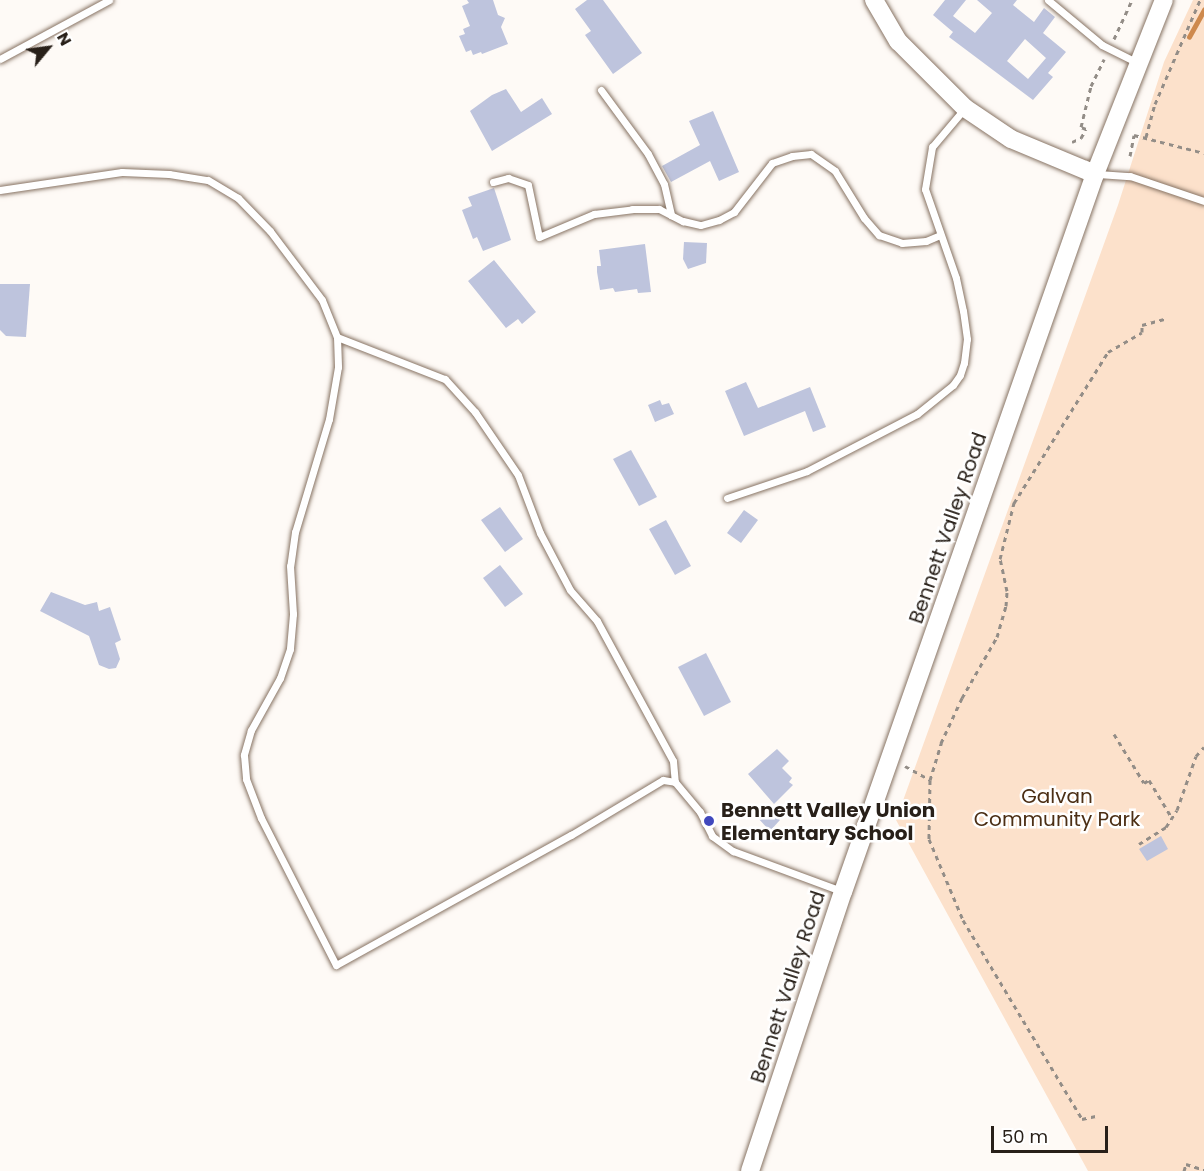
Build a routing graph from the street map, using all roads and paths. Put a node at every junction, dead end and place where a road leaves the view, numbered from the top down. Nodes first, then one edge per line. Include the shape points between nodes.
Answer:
1 (110, 0) edge
2 (874, 0) edge
3 (1048, 0) edge
4 (1132, 0) edge
5 (1164, 0) edge
6 (1200, 0) edge
7 (1109, 48) junction
8 (0, 59) edge
9 (1138, 63) junction
10 (601, 90) dead end
11 (965, 108) junction
12 (1146, 137) junction
13 (1072, 142) dead end
14 (1204, 153) edge
15 (1130, 156) dead end
16 (1095, 174) junction
17 (492, 182) dead end
18 (0, 190) edge
19 (1204, 201) edge
20 (671, 215) junction
21 (940, 235) junction
22 (1164, 319) dead end
23 (338, 337) junction
24 (727, 498) dead end
25 (1114, 734) dead end
26 (1204, 747) edge
27 (890, 758) junction
28 (930, 780) junction
29 (675, 782) junction
30 (1172, 818) junction
31 (1139, 844) dead end
32 (843, 892) junction
33 (1096, 1116) dead end
34 (1204, 1170) edge
35 (750, 1171) edge
36 (1184, 1171) edge

1 - 8 lane
2 - 11 street via 898,41
3 - 7 lane
4 - 7 path
5 - 9 street, Bennett Valley Road
6 - 12 path via 1155,104
7 - 9 lane
7 - 13 path via 1091,86 1081,127 1086,129 1081,138
9 - 16 street, Bennett Valley Road
10 - 20 lane via 648,154 664,184
11 - 16 street via 1011,139
11 - 21 lane via 932,147 925,189
12 - 14 path
12 - 15 path via 1134,135
16 - 19 lane via 1130,176
16 - 27 street, Bennett Valley Road
17 - 20 lane via 508,178 528,185 539,237 594,214 659,209
18 - 23 lane via 122,172 208,180 238,198 285,249 322,300
20 - 21 lane via 701,225 719,220 734,212 772,164 811,154 835,171 879,235 902,243
21 - 24 lane via 956,278 967,339 964,363 953,385 917,414 807,471
22 - 28 path via 1142,325 1142,332 1108,352 1014,503 999,559 1007,591 997,637 962,698 941,743
23 - 29 lane via 445,379 475,412 518,475 540,533 570,590 597,621 673,761
23 - 29 lane via 338,367 329,419 295,532 290,649 280,678 251,729 244,755 246,779 261,818 336,965 663,780
25 - 30 path via 1144,783 1149,780
26 - 30 path via 1196,756
27 - 28 path
27 - 32 street, Bennett Valley Road
28 - 33 path via 929,839 963,920 1082,1119
29 - 32 lane via 700,812 712,836 733,851
30 - 31 path via 1166,827
32 - 35 street, Bennett Valley Road
34 - 36 path via 1186,1164

